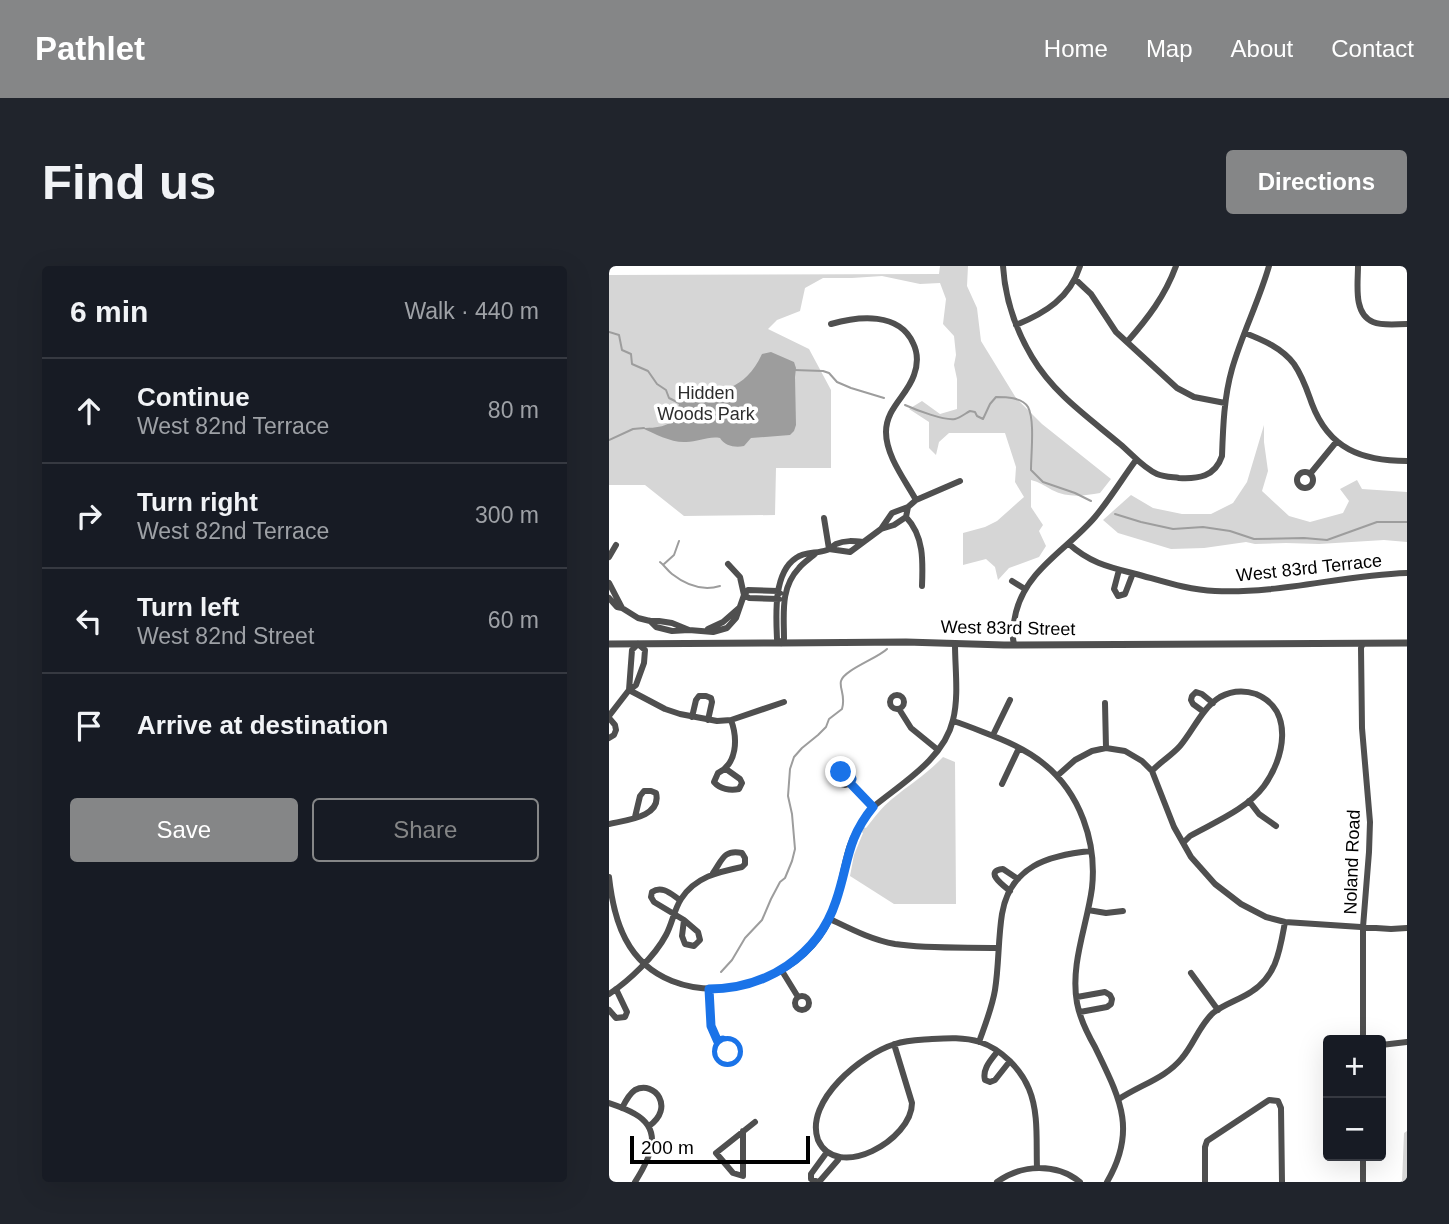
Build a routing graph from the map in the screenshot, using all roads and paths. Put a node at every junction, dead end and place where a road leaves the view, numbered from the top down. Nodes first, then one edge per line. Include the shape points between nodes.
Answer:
1 (1003, 266) edge
2 (1080, 266) edge
3 (1176, 266) edge
4 (1269, 266) edge
5 (1358, 266) edge
6 (1075, 279) junction
7 (831, 324) dead end
8 (1407, 324) edge
9 (1016, 325) junction
10 (1245, 332) junction
11 (1127, 342) junction
12 (1225, 402) junction
13 (1337, 441) junction
14 (1136, 460) junction
15 (1407, 461) edge
16 (1310, 474) dead end
17 (960, 481) dead end
18 (916, 500) junction
19 (908, 507) junction
20 (906, 517) junction
21 (824, 518) dead end
22 (881, 529) junction
23 (1069, 544) junction
24 (615, 545) dead end
25 (829, 549) junction
26 (609, 557) edge
27 (728, 564) dead end
28 (1119, 570) junction
29 (1133, 573) junction
30 (1407, 573) edge
31 (1012, 581) dead end
32 (609, 583) edge
33 (922, 586) dead end
34 (1025, 589) junction
35 (744, 595) junction
36 (780, 596) junction
37 (609, 598) edge
38 (622, 608) junction
39 (781, 643) junction
40 (1363, 643) junction
41 (1407, 643) edge
42 (638, 644) junction
43 (955, 644) junction
44 (1014, 644) junction
45 (609, 645) edge
46 (629, 690) junction
47 (1010, 700) dead end
48 (784, 702) dead end
49 (1213, 702) junction
50 (1105, 703) dead end
51 (899, 709) dead end
52 (1204, 712) junction
53 (609, 717) edge
54 (692, 717) junction
55 (708, 720) junction
56 (731, 720) junction
57 (953, 721) junction
58 (993, 735) junction
59 (609, 738) edge
60 (1019, 748) junction
61 (1106, 748) junction
62 (938, 750) junction
63 (726, 769) dead end
64 (1152, 771) junction
65 (1057, 776) junction
66 (850, 783) dead end
67 (1002, 784) dead end
68 (1249, 801) junction
69 (873, 807) junction
70 (635, 817) junction
71 (609, 824) edge
72 (1276, 826) dead end
73 (1183, 843) junction
74 (1091, 851) junction
75 (713, 873) junction
76 (609, 877) edge
77 (1018, 879) junction
78 (610, 889) edge
79 (1010, 891) junction
80 (680, 900) junction
81 (1089, 911) junction
82 (1123, 911) dead end
83 (674, 915) junction
84 (829, 919) junction
85 (684, 920) dead end
86 (1285, 922) junction
87 (1363, 927) junction
88 (1407, 928) edge
89 (998, 948) junction
90 (644, 963) junction
91 (782, 971) junction
92 (1191, 973) dead end
93 (616, 989) junction
94 (709, 989) junction
95 (609, 994) edge
96 (798, 997) dead end
97 (1077, 997) junction
98 (609, 1010) edge
99 (1218, 1010) junction
100 (1080, 1012) junction
101 (1363, 1035) edge
102 (718, 1042) dead end
103 (979, 1042) junction
104 (1407, 1042) edge
105 (894, 1044) junction
106 (1386, 1044) edge
107 (997, 1052) junction
108 (1010, 1061) junction
109 (1119, 1099) junction
110 (609, 1103) edge
111 (622, 1108) junction
112 (755, 1122) dead end
113 (649, 1126) junction
114 (743, 1131) junction
115 (827, 1152) junction
116 (838, 1160) junction
117 (1363, 1161) edge
118 (1037, 1168) junction
119 (743, 1179) edge
120 (635, 1182) edge
121 (818, 1182) edge
122 (997, 1182) edge
123 (1080, 1182) edge
124 (1107, 1182) edge
125 (1205, 1182) edge
126 (1282, 1182) edge
127 (1363, 1182) edge

1 - 9 street
2 - 6 street
3 - 11 street via 1152,313
4 - 10 street
5 - 8 street via 1358,302 1364,315 1383,324
6 - 9 street via 1057,303
6 - 11 street
7 - 18 street via 888,321 905,331 915,347 914,376 893,407 886,436
9 - 14 street via 1033,359 1055,387
10 - 12 street
10 - 13 street via 1276,347 1294,365 1317,417
11 - 12 street via 1185,393
12 - 14 street via 1222,456 1214,471 1202,478 1163,476
13 - 15 street via 1377,460
13 - 16 street
14 - 23 street
17 - 18 street
18 - 19 street
19 - 20 street
19 - 22 street via 892,513
20 - 22 street
20 - 33 street via 922,548
21 - 25 street
22 - 25 street via 863,542 844,541
23 - 28 street, West 83rd Terrace via 1082,556
23 - 34 street via 1042,566
24 - 26 street
25 - 36 street via 816,553 795,572
27 - 35 street via 740,577
28 - 29 street, West 83rd Terrace
28 - 29 street via 1114,589 1118,596 1125,594
29 - 30 street, West 83rd Terrace via 1215,591
31 - 34 street
32 - 38 street
34 - 44 street via 1014,619
35 - 36 street via 748,590
35 - 38 street via 739,608 706,630 638,618
36 - 39 street
37 - 38 street
39 - 42 street, West 83rd Street
39 - 43 street, West 83rd Street
40 - 41 street, West 83rd Street
40 - 44 street, West 83rd Street
40 - 87 street, Noland Road via 1362,728 1370,842
42 - 45 street, West 83rd Street
42 - 46 street via 632,650
42 - 46 street via 645,650 644,663 636,685
43 - 44 street, West 83rd Street
43 - 57 street
46 - 53 street
46 - 54 street
47 - 58 street
48 - 56 street
49 - 52 street
49 - 52 street via 1196,692 1192,695 1193,704
49 - 68 street via 1240,691 1273,700 1282,725 1281,749 1272,773
50 - 61 street
51 - 62 street via 911,728
52 - 64 street via 1179,747
53 - 59 street via 616,730
54 - 55 street
54 - 55 street via 696,700 706,695 712,702
55 - 56 street
56 - 63 street via 735,744
57 - 58 street
57 - 62 street
58 - 60 street
60 - 65 street
60 - 67 street
61 - 64 street via 1135,755
61 - 65 street via 1083,754
62 - 69 street
64 - 73 street
65 - 74 street via 1079,809
66 - 69 street
68 - 72 street
68 - 73 street
69 - 84 street via 849,848
70 - 70 street via 653,810 656,793 644,791
70 - 71 street
73 - 86 street via 1226,894 1253,911
74 - 77 street via 1046,859
74 - 81 street
75 - 75 street via 742,867 745,858 742,853 727,854
75 - 80 street
76 - 78 street
77 - 79 street
77 - 79 street via 1003,869 995,872 996,880
78 - 90 street via 616,920
79 - 89 street via 1002,911
80 - 83 street
80 - 83 street via 662,888 652,892 654,902
81 - 82 street
81 - 97 street via 1075,976
83 - 85 street
83 - 90 street via 659,946
84 - 89 street via 894,944
84 - 91 street via 811,946
86 - 87 street
86 - 99 street via 1279,956 1267,979
87 - 88 street
87 - 101 street, Noland Road
89 - 103 street via 995,989
90 - 93 street
90 - 94 street via 666,979
91 - 94 street via 744,986
91 - 96 street
92 - 99 street
93 - 95 street
93 - 98 street via 627,1012 616,1018
94 - 102 street via 711,1026
97 - 100 street
97 - 100 street via 1105,992 1112,999 1107,1007
99 - 109 street via 1175,1065
100 - 109 street
103 - 105 street via 949,1038
103 - 107 street
104 - 106 street
105 - 115 street via 862,1061 825,1097 816,1120 818,1139
105 - 116 street via 912,1103 909,1119 871,1156
107 - 108 street
107 - 108 street via 985,1070 985,1080 995,1080
108 - 118 street via 1033,1101
109 - 124 street via 1123,1141
110 - 111 street
111 - 113 street
111 - 113 street via 636,1090 652,1090 662,1106
112 - 114 street
113 - 120 street via 651,1151
114 - 119 street
114 - 119 street via 716,1153
115 - 116 street
115 - 121 street via 811,1174
116 - 121 street
117 - 127 street
118 - 122 street
118 - 123 street via 1059,1171
125 - 126 street via 1206,1141 1269,1100 1278,1101 1282,1108

